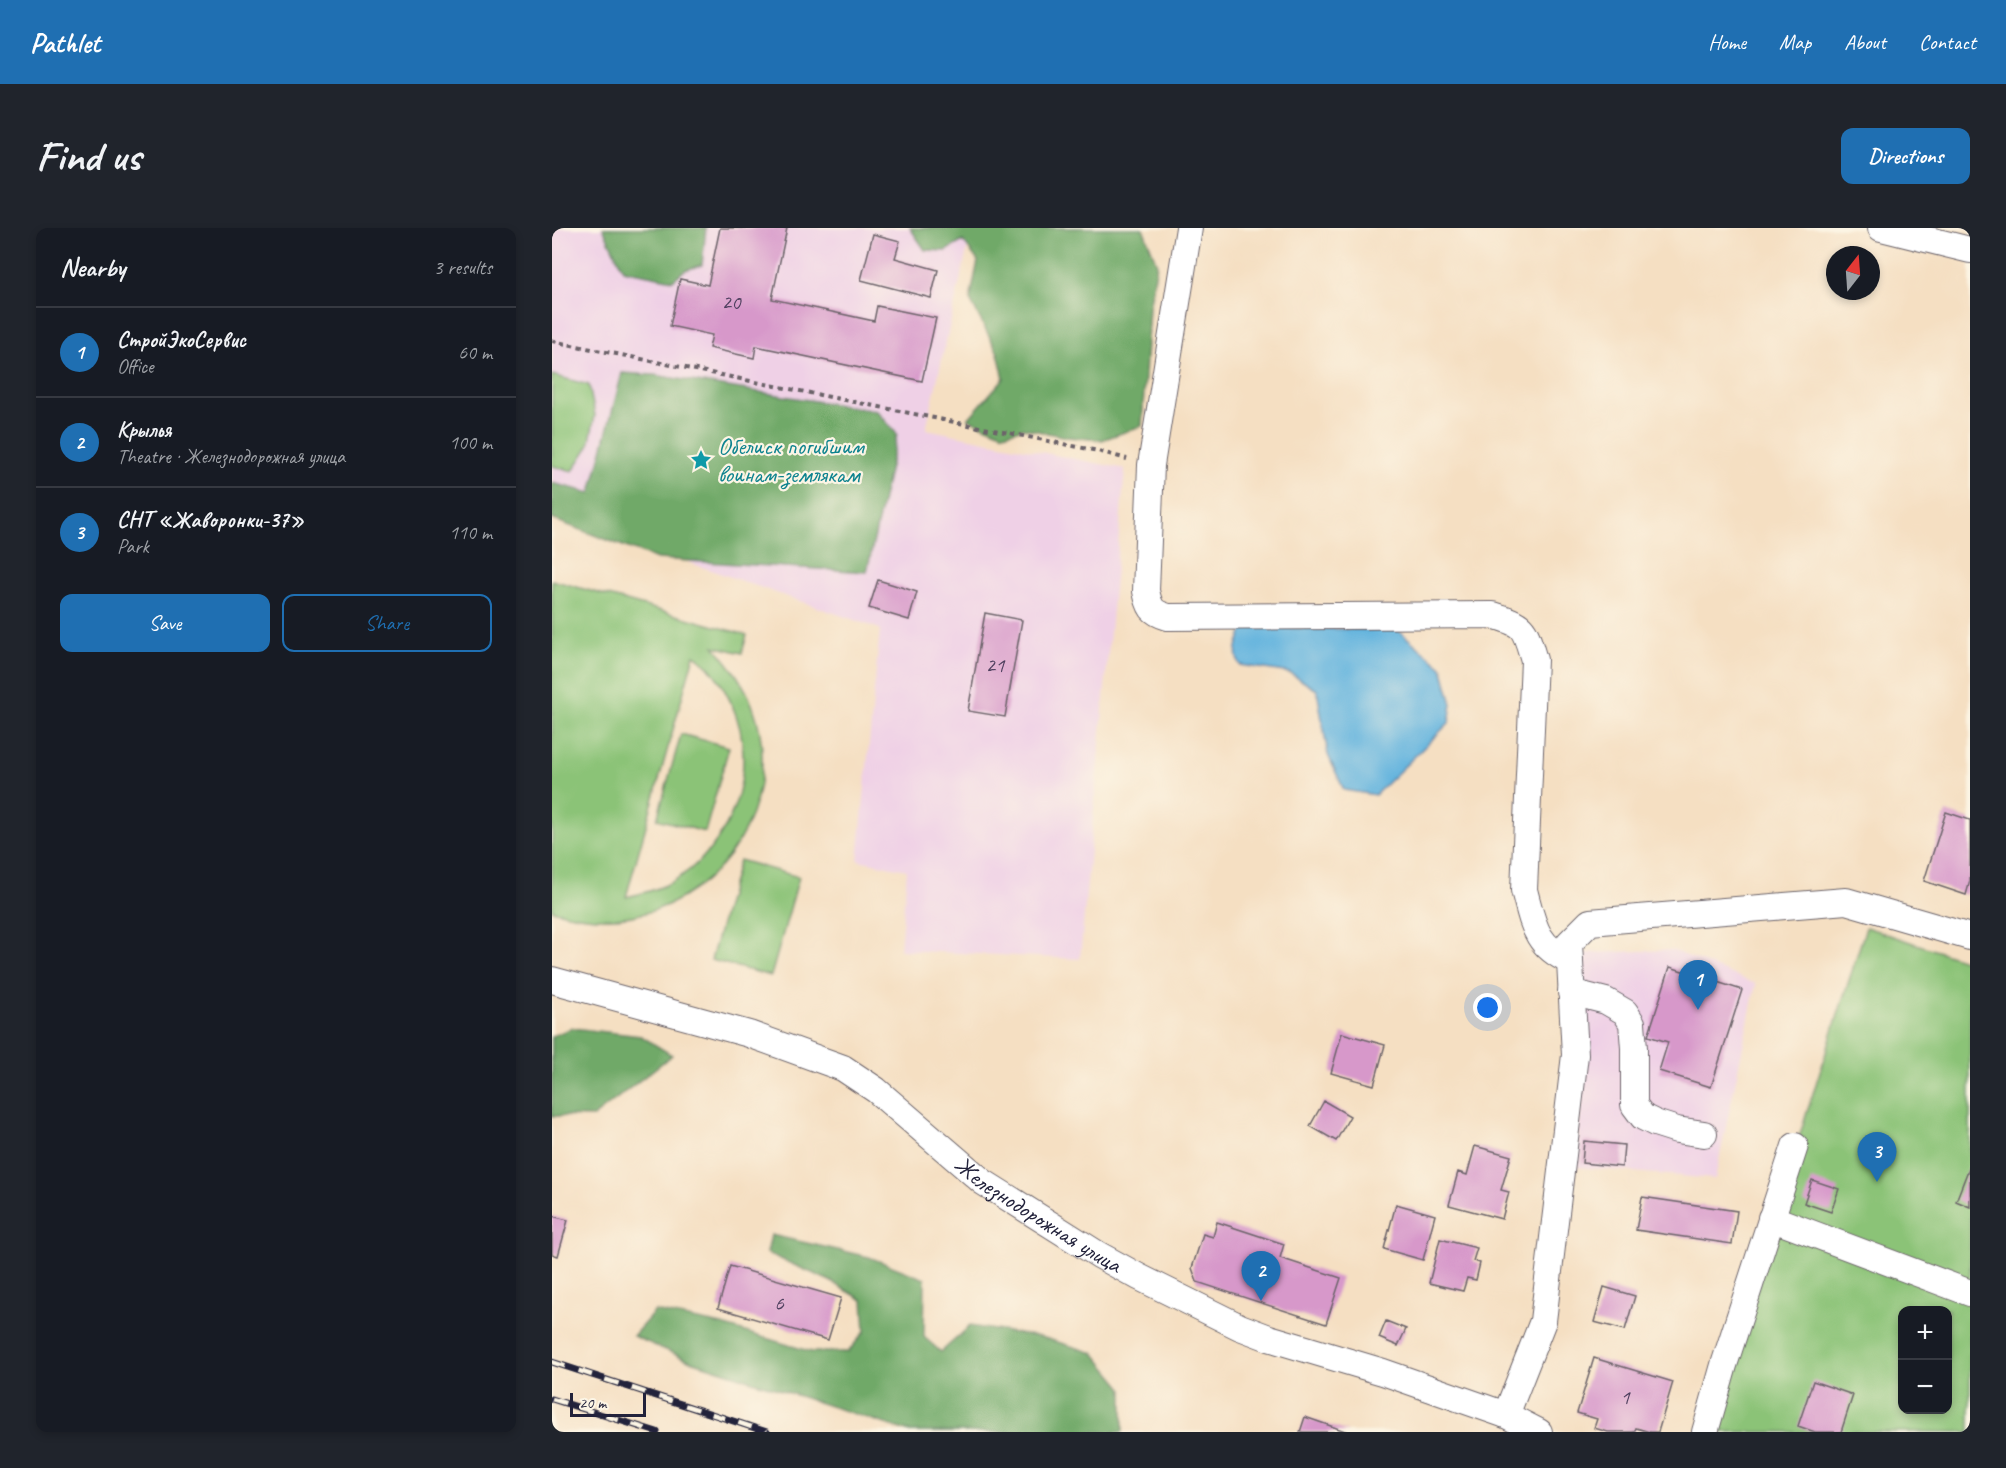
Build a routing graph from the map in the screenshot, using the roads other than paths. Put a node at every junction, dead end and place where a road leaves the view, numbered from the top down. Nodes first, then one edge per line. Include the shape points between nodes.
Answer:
1 (1189, 228) edge
2 (1881, 228) edge
3 (1970, 250) edge
4 (1970, 937) edge
5 (1570, 961) junction
6 (552, 980) edge
7 (1571, 993) junction
8 (1704, 1134) dead end
9 (1795, 1146) dead end
10 (1771, 1218) junction
11 (1970, 1293) edge
12 (1506, 1415) junction
13 (1539, 1432) edge
14 (1705, 1432) edge

1 - 5 street via 1151,465 1146,591 1150,607 1168,617 1492,615 1516,622 1526,634 1534,660 1524,890 1541,942
2 - 3 street
4 - 5 street via 1846,901 1590,922 1569,944
5 - 7 street
6 - 12 street, Железнодорожная улица via 749,1034 843,1068 876,1090 983,1182 1138,1276 1269,1338
7 - 8 street via 1606,1000 1625,1012 1632,1023 1634,1105 1643,1118
7 - 12 street via 1575,1055 1543,1321
9 - 10 street
10 - 11 street
10 - 14 street
12 - 13 street, Железнодорожная улица

